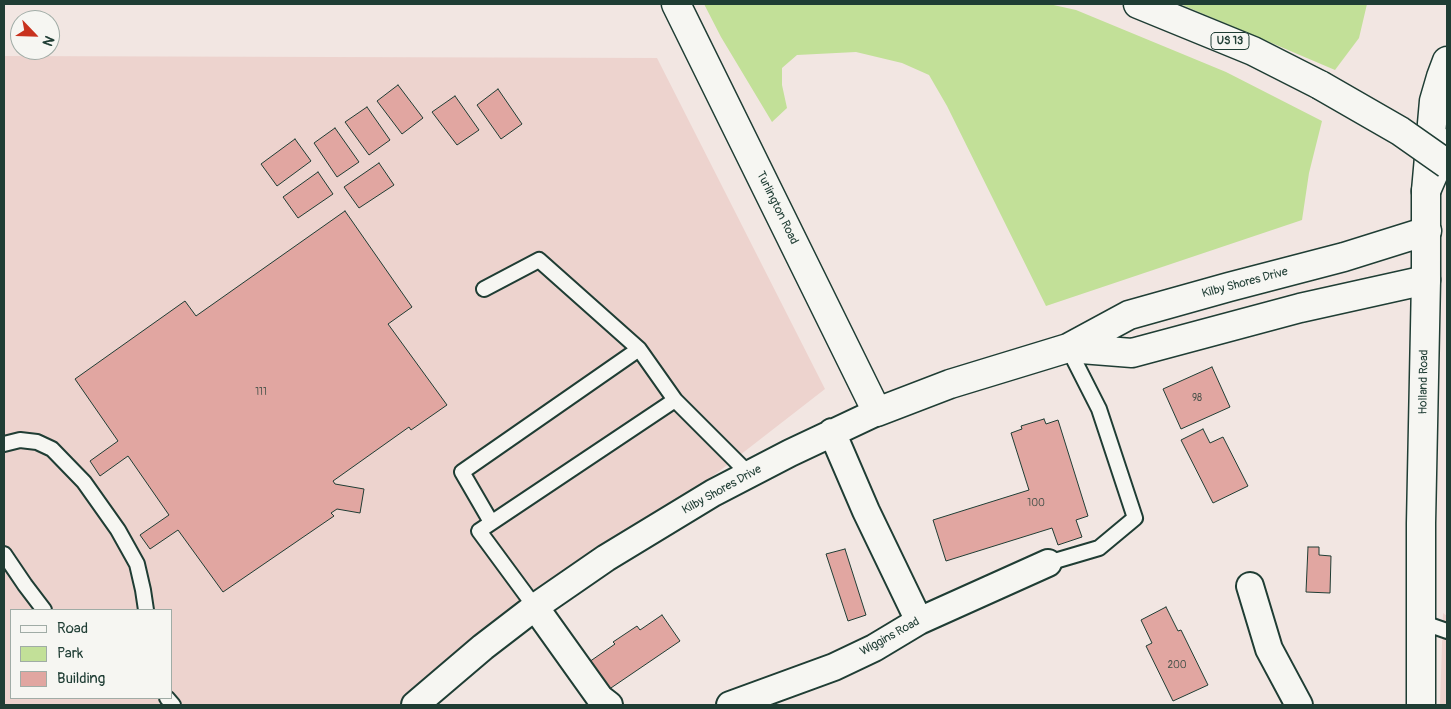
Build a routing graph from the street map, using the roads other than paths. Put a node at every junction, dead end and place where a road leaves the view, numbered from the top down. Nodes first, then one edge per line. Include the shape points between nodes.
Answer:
1 (676, 4) edge
2 (1138, 4) edge
3 (1447, 61) edge
4 (1447, 143) edge
5 (1447, 164) edge
6 (1426, 191) junction
7 (1427, 231) junction
8 (1426, 280) junction
9 (484, 289) dead end
10 (1068, 348) junction
11 (639, 349) junction
12 (675, 400) junction
13 (877, 412) junction
14 (832, 432) junction
15 (4, 444) edge
16 (749, 474) junction
17 (491, 522) junction
18 (4, 554) edge
19 (1048, 563) joint
20 (1250, 586) dead end
21 (535, 608) junction
22 (43, 609) edge
23 (146, 609) edge
24 (919, 621) junction
25 (1421, 622) junction
26 (1447, 631) edge
27 (415, 705) edge
28 (609, 705) edge
29 (730, 705) edge
30 (1298, 705) edge
31 (1421, 705) edge

1 - 13 main road, Turlington Road
2 - 5 main road, US 13, bridge via 1254,52 1320,85 1400,131
3 - 6 main road, Holland Road via 1434,101
4 - 6 main road
6 - 7 main road, Holland Road
7 - 8 main road, Holland Road
7 - 10 main road, Kilby Shores Drive via 1344,257 1129,315
8 - 10 main road, Kilby Shores Drive via 1300,308 1132,352
8 - 25 main road, Holland Road
9 - 11 lane via 539,260
10 - 13 main road, Kilby Shores Drive via 950,384
10 - 19 lane via 1099,409 1135,518 1100,548
11 - 12 lane
11 - 17 lane via 462,472
12 - 16 lane
12 - 17 lane
13 - 14 street, Kilby Shores Drive
14 - 16 street, Kilby Shores Drive
14 - 24 street
15 - 23 lane via 20,440 37,442 52,450 84,482 137,564
16 - 21 street, Kilby Shores Drive via 606,558
17 - 21 lane via 479,530
18 - 22 lane
19 - 24 street, Wiggins Road
20 - 30 street via 1269,649
21 - 27 street, Kilby Shores Drive
21 - 28 street via 600,698
24 - 29 street, Wiggins Road via 874,648 834,666
25 - 26 lane
25 - 31 main road, Holland Road

